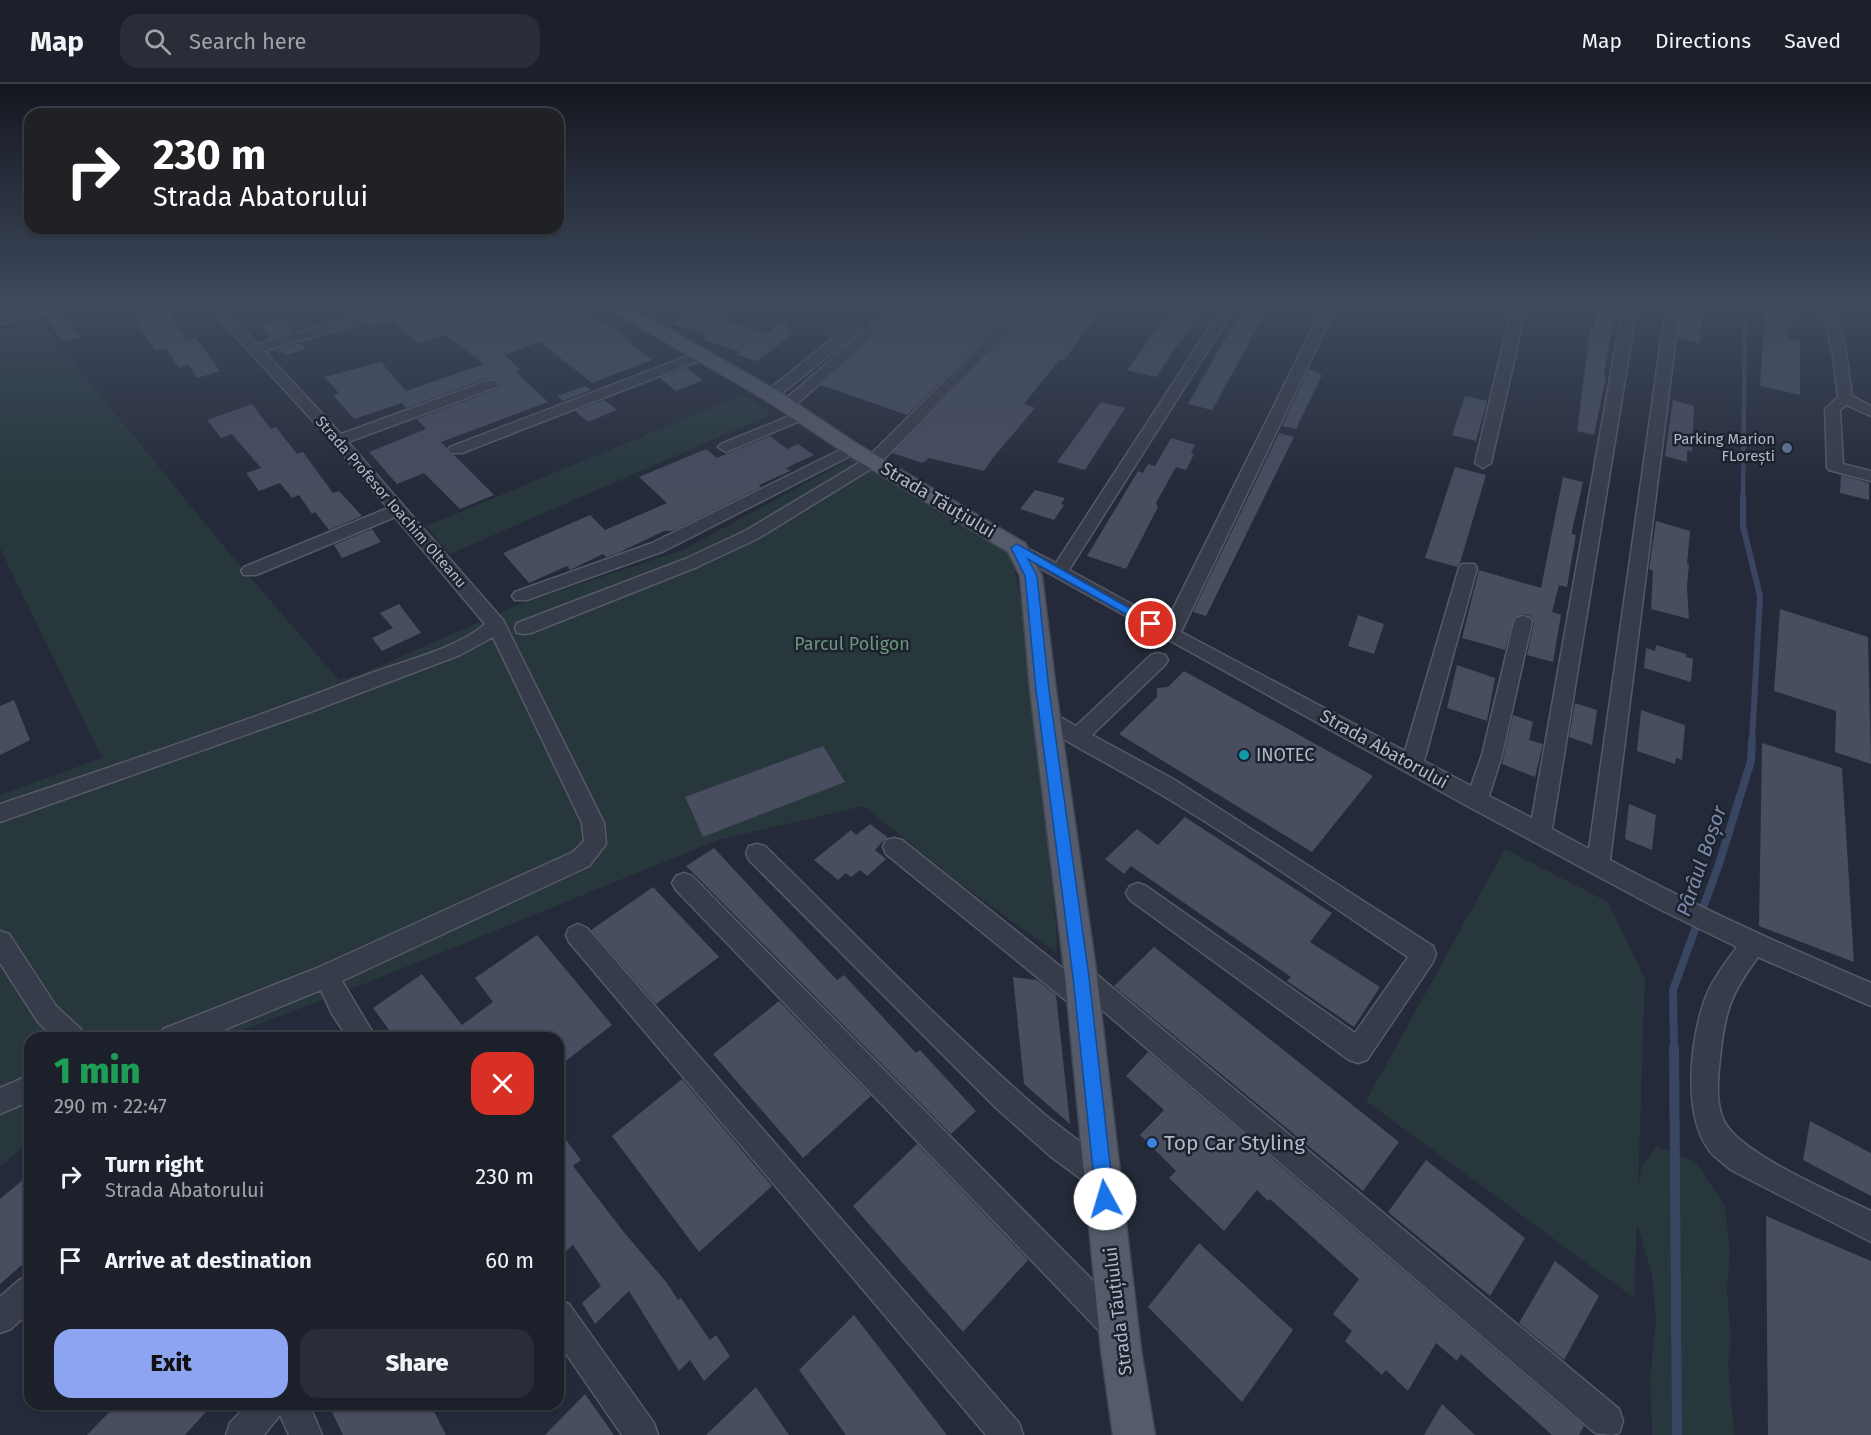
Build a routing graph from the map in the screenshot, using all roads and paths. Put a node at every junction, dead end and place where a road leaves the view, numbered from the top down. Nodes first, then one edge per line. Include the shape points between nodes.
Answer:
1 (271, 366) edge
2 (673, 366) edge
3 (721, 366) edge
4 (825, 366) edge
5 (831, 366) edge
6 (960, 366) edge
7 (1191, 366) edge
8 (1301, 366) edge
9 (1505, 366) edge
10 (1620, 366) edge
11 (1665, 366) edge
12 (1842, 366) edge
13 (492, 384) dead end
14 (1845, 398) junction
15 (786, 405) junction
16 (1871, 412) edge
17 (338, 440) junction
18 (726, 447) dead end
19 (456, 450) dead end
20 (862, 455) junction
21 (1483, 463) dead end
22 (1871, 476) edge
23 (398, 510) junction
24 (1017, 548) junction
25 (1468, 568) dead end
26 (250, 571) dead end
27 (1059, 572) junction
28 (521, 596) dead end
29 (1523, 622) dead end
30 (496, 624) junction
31 (524, 628) dead end
32 (1170, 634) junction
33 (1158, 660) dead end
34 (1048, 717) junction
35 (1077, 737) junction
36 (1412, 765) junction
37 (1477, 801) junction
38 (0, 813) edge
39 (1540, 834) junction
40 (894, 847) dead end
41 (757, 853) dead end
42 (1598, 866) junction
43 (684, 883) dead end
44 (1138, 893) dead end
45 (578, 935) dead end
46 (0, 942) edge
47 (1754, 944) junction
48 (326, 975) junction
49 (1082, 988) junction
50 (1871, 995) edge
51 (66, 1032) edge
52 (189, 1032) edge
53 (359, 1032) edge
54 (24, 1091) edge
55 (0, 1101) edge
56 (1102, 1177) junction
57 (1871, 1227) edge
58 (24, 1296) edge
59 (0, 1318) edge
60 (564, 1324) edge
61 (1119, 1330) junction
62 (264, 1410) edge
63 (295, 1410) edge
64 (1607, 1421) dead end
65 (242, 1435) edge
66 (306, 1435) edge
67 (642, 1435) edge
68 (1007, 1435) edge
69 (1134, 1435) edge

1 - 17 street, Strada Profesor Ioachim Olteanu
2 - 19 street
3 - 15 main road, Strada Tăuțiului
4 - 15 street
5 - 15 street
6 - 20 street
7 - 27 street
8 - 32 street
9 - 21 street
10 - 39 street
11 - 42 street
12 - 14 street
13 - 17 street
14 - 16 street
14 - 22 street via 1832,409 1835,467
15 - 18 street
15 - 20 main road, Strada Tăuțiului
17 - 23 street, Strada Profesor Ioachim Olteanu
20 - 24 main road, Strada Tăuțiului
20 - 28 street via 658,547
20 - 31 street via 741,539 692,563
23 - 26 street
23 - 30 street, Strada Profesor Ioachim Olteanu
24 - 27 street, Strada Abatorului
24 - 34 main road, Strada Tăuțiului via 1031,576
25 - 36 street
27 - 32 street, Strada Abatorului
29 - 37 street via 1492,755
30 - 38 street via 486,634 459,647 351,690
30 - 48 street, Strada Profesor Ioachim Olteanu via 593,823 595,844 581,859
32 - 36 street, Strada Abatorului
33 - 35 street
34 - 35 street
34 - 49 main road, Strada Tăuțiului
35 - 44 street via 1167,786 1424,954 1358,1051
36 - 37 street, Strada Abatorului
37 - 39 street, Strada Abatorului
39 - 42 street, Strada Abatorului
40 - 49 street
41 - 56 street via 1005,1098 1059,1146
42 - 47 street, Strada Abatorului
43 - 61 street
45 - 68 street
46 - 51 street via 47,1014
47 - 50 street, Strada Abatorului
47 - 57 street via 1731,974 1711,1022 1704,1086 1710,1123 1722,1144 1741,1160
48 - 52 street, Strada Profesor Ioachim Olteanu
48 - 53 street
49 - 56 main road, Strada Tăuțiului
49 - 64 street
54 - 55 street
56 - 61 main road, Strada Tăuțiului
58 - 59 street
60 - 67 street
61 - 69 main road, Strada Tăuțiului
62 - 65 street
63 - 66 street

